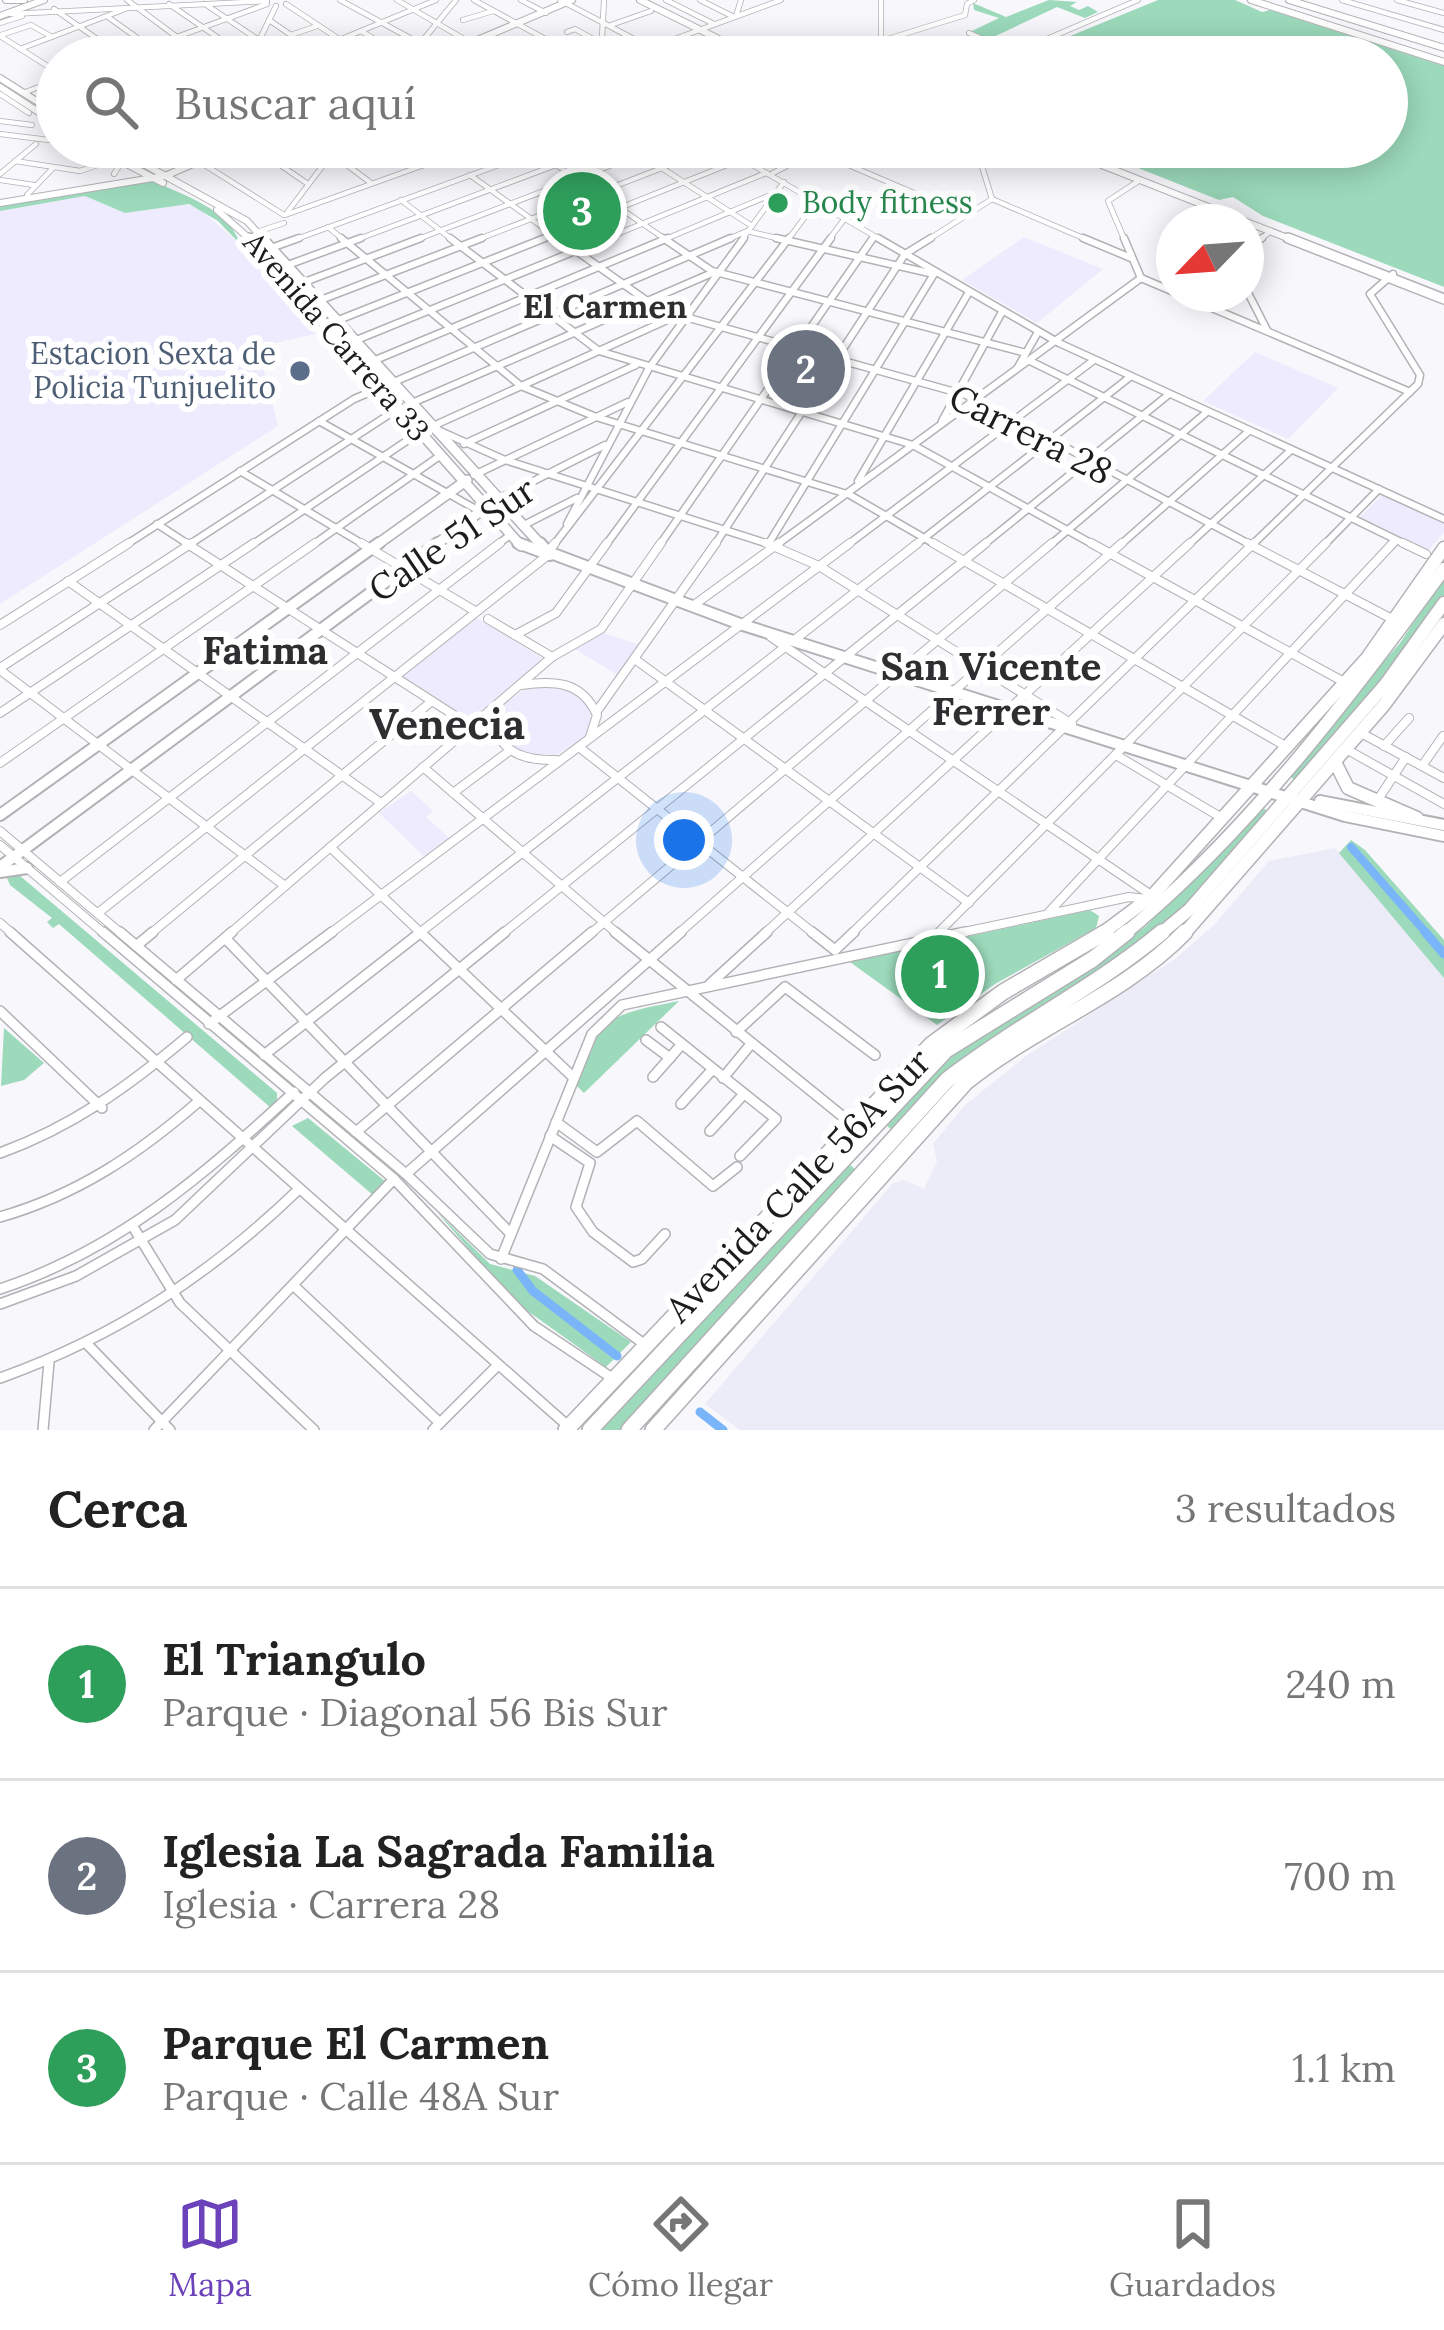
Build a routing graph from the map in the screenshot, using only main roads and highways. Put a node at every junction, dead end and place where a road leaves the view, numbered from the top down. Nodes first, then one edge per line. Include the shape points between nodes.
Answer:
1 (6, 0) edge
2 (44, 0) edge
3 (630, 0) edge
4 (640, 0) edge
5 (1251, 0) edge
6 (1289, 0) edge
7 (569, 1) edge
8 (23, 2) edge
9 (0, 16) edge
10 (697, 31) junction
11 (490, 36) edge
12 (707, 36) edge
13 (710, 36) edge
14 (1363, 36) edge
15 (1404, 36) edge
16 (1408, 37) edge
17 (1444, 48) edge
18 (1408, 50) edge
19 (1444, 62) edge
20 (0, 78) edge
21 (0, 91) edge
22 (36, 101) edge
23 (36, 114) edge
24 (128, 168) edge
25 (133, 168) edge
26 (150, 168) edge
27 (179, 168) edge
28 (1109, 168) edge
29 (1122, 168) edge
30 (163, 175) junction
31 (118, 176) junction
32 (147, 176) junction
33 (0, 201) edge
34 (281, 267) junction
35 (1391, 275) junction
36 (1444, 296) edge
37 (350, 345) junction
38 (385, 383) junction
39 (405, 406) junction
40 (446, 453) junction
41 (473, 480) junction
42 (488, 506) junction
43 (516, 530) junction
44 (1444, 548) edge
45 (550, 554) junction
46 (1434, 563) edge
47 (1444, 603) edge
48 (1444, 624) edge
49 (1339, 708) junction
50 (1312, 719) junction
51 (1357, 727) junction
52 (1335, 762) junction
53 (1261, 789) junction
54 (1296, 798) junction
55 (0, 815) edge
56 (1418, 824) junction
57 (1444, 826) edge
58 (1444, 836) edge
59 (1190, 859) junction
60 (1228, 866) junction
61 (0, 870) edge
62 (1227, 888) junction
63 (1175, 893) junction
64 (1090, 986) junction
65 (1060, 1018) junction
66 (976, 1028) junction
67 (932, 1044) junction
68 (761, 1224) junction
69 (821, 1241) junction
70 (743, 1265) junction
71 (773, 1270) junction
72 (619, 1386) junction
73 (652, 1425) edge
74 (567, 1429) edge
75 (590, 1430) edge
76 (629, 1430) edge

1 - 8 main road
2 - 8 main road
3 - 10 main road
4 - 10 main road
5 - 14 main road
6 - 15 main road
7 - 11 main road
8 - 9 main road
10 - 12 main road
10 - 13 main road
16 - 17 main road
18 - 19 main road
20 - 22 main road
21 - 23 main road
24 - 31 main road
25 - 32 main road, Avenida Carrera 33
26 - 30 main road, Avenida Carrera 33
27 - 30 main road
28 - 35 main road
29 - 35 main road
30 - 32 main road
30 - 34 main road, Avenida Carrera 33 via 232,210
31 - 32 main road
31 - 33 main road
32 - 33 main road
32 - 34 main road, Avenida Carrera 33 via 229,217
34 - 37 main road, Avenida Carrera 33
34 - 37 main road, Avenida Carrera 33
35 - 36 main road
37 - 38 main road, Avenida Carrera 33
37 - 38 main road, Avenida Carrera 33
38 - 39 main road, Avenida Carrera 33
39 - 40 main road, Avenida Carrera 33
39 - 40 main road, Avenida Carrera 33
40 - 41 main road, Avenida Carrera 33
41 - 42 main road, Avenida Carrera 33
41 - 42 main road, Avenida Carrera 33
41 - 55 main road
42 - 43 main road, Avenida Carrera 33
42 - 61 main road, Calle 51 Sur
43 - 45 main road, Avenida Carrera 33
43 - 45 main road, Avenida Carrera 33 via 523,548
44 - 46 highway, Avenida Calle 56A Sur
45 - 53 main road, Avenida Carrera 33 via 789,644
46 - 49 highway, Avenida Calle 56A Sur via 1434,584
46 - 50 highway, Avenida Calle 56A Sur
47 - 51 highway, Avenida Calle 56A Sur
48 - 51 highway, Avenida Calle 56A Sur via 1377,713
49 - 50 highway
49 - 53 highway, Avenida Calle 56A Sur
50 - 53 highway, Avenida Calle 56A Sur
51 - 52 highway, Avenida Calle 56A Sur
51 - 54 highway, Avenida Calle 56A Sur
52 - 54 highway, Avenida Calle 56A Sur
52 - 56 highway via 1344,784
53 - 54 main road, Avenida Carrera 33
53 - 59 highway, Avenida Calle 56A Sur
53 - 63 highway, Avenida Calle 56A Sur
54 - 56 main road, Avenida Carrera 33
54 - 60 highway, Avenida Calle 56A Sur
54 - 62 highway, Avenida Calle 56A Sur
56 - 57 main road
56 - 58 main road, Avenida Carrera 33
59 - 63 highway
59 - 67 highway, Avenida Calle 56A Sur via 1109,930
60 - 62 highway
60 - 64 highway, Avenida Calle 56A Sur via 1154,941
62 - 65 highway, Avenida Calle 56A Sur via 1162,953
63 - 66 highway, Avenida Calle 56A Sur via 1093,959
64 - 65 highway
64 - 71 highway, Avenida Calle 56A Sur via 947,1080
65 - 69 highway, Avenida Calle 56A Sur via 966,1082
66 - 67 highway
66 - 70 highway, Avenida Calle 56A Sur via 927,1068
67 - 68 highway, Avenida Calle 56A Sur
68 - 70 highway
68 - 72 highway, Avenida Calle 56A Sur via 646,1345
69 - 71 highway
69 - 73 highway, Avenida Calle 56A Sur
70 - 72 highway, Avenida Calle 56A Sur
71 - 73 highway, Avenida Calle 56A Sur
72 - 74 highway
72 - 75 highway
73 - 76 highway

